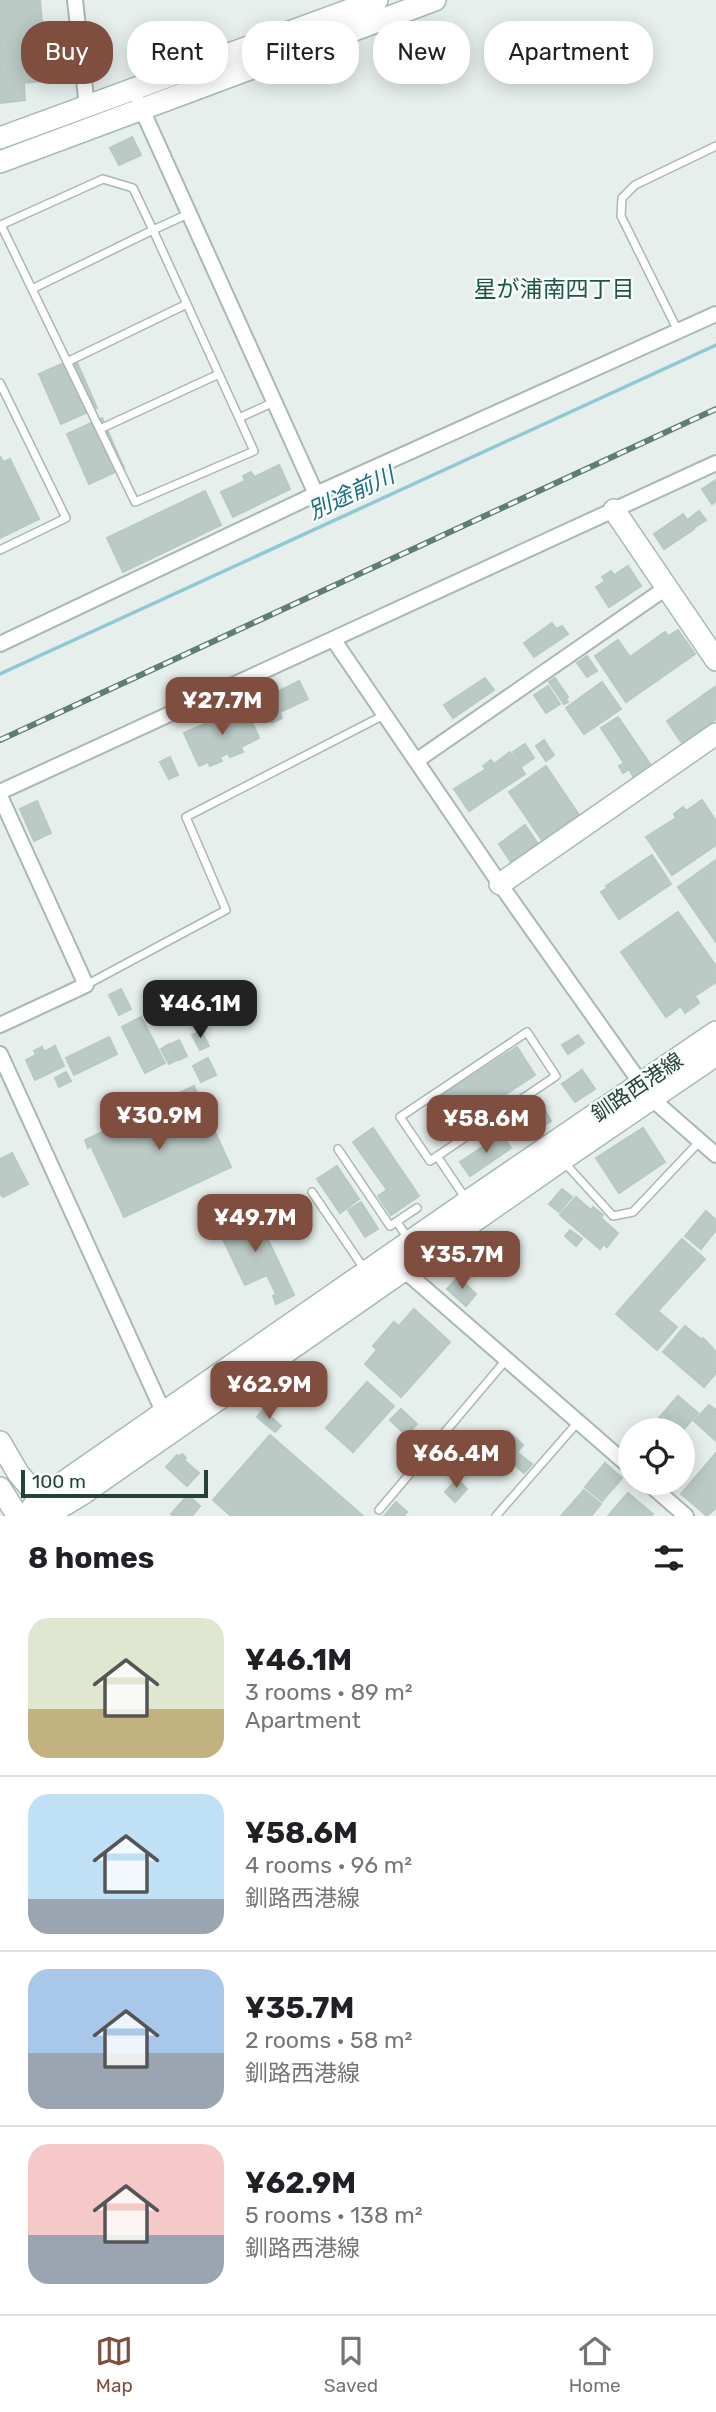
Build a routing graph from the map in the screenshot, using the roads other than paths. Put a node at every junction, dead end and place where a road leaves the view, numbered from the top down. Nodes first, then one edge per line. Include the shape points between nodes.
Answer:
1 (75, 0) edge
2 (377, 0) edge
3 (435, 0) edge
4 (353, 13) edge
5 (135, 89) junction
6 (88, 107) junction
7 (141, 110) junction
8 (0, 138) edge
9 (716, 146) edge
10 (0, 162) edge
11 (188, 214) junction
12 (153, 230) junction
13 (32, 289) junction
14 (187, 304) junction
15 (716, 314) edge
16 (678, 331) junction
17 (67, 362) junction
18 (219, 374) junction
19 (0, 383) edge
20 (274, 402) junction
21 (239, 418) junction
22 (100, 429) junction
23 (716, 463) edge
24 (316, 494) junction
25 (614, 510) junction
26 (0, 550) edge
27 (666, 588) junction
28 (333, 639) junction
29 (0, 643) edge
30 (716, 660) edge
31 (384, 715) junction
32 (716, 734) edge
33 (416, 761) junction
34 (0, 794) edge
35 (500, 884) junction
36 (86, 985) junction
37 (0, 1025) edge
38 (716, 1032) edge
39 (0, 1054) edge
40 (716, 1055) edge
41 (646, 1092) junction
42 (699, 1141) junction
43 (338, 1149) dead end
44 (716, 1155) edge
45 (437, 1156) junction
46 (562, 1160) junction
47 (312, 1192) dead end
48 (416, 1208) dead end
49 (473, 1209) junction
50 (397, 1222) junction
51 (406, 1257) junction
52 (372, 1280) junction
53 (506, 1360) junction
54 (168, 1422) junction
55 (578, 1422) junction
56 (0, 1442) edge
57 (618, 1457) edge
58 (0, 1488) edge
59 (662, 1495) edge
60 (379, 1510) dead end
61 (43, 1512) edge
62 (18, 1516) edge
63 (496, 1516) edge
64 (686, 1516) edge

1 - 6 street
2 - 4 street
3 - 4 street
4 - 5 street
4 - 7 street
5 - 6 street
5 - 7 street
6 - 8 street
7 - 10 street
7 - 11 street
9 - 16 lane via 635,184 622,198 621,216
11 - 12 lane
11 - 20 street
12 - 13 lane
12 - 13 lane via 133,188 103,179 1,225
12 - 14 lane
13 - 17 lane
14 - 17 lane
14 - 18 lane
15 - 16 street
16 - 24 street
17 - 22 lane
18 - 21 lane
18 - 22 lane
19 - 26 lane via 66,518
20 - 21 lane
20 - 24 street
21 - 22 lane via 254,451 135,502
23 - 25 street
24 - 29 street
25 - 27 street
25 - 28 street
27 - 30 street
27 - 33 street
28 - 31 street
28 - 34 street
31 - 33 street
31 - 36 lane via 186,817 226,909
32 - 35 street
33 - 35 street
34 - 36 street
35 - 41 street
36 - 37 street
38 - 41 street, 釧路西港線
39 - 54 street
40 - 41 street, 釧路西港線
41 - 42 street
41 - 46 street, 釧路西港線
41 - 49 street, 釧路西港線
42 - 44 street
42 - 46 lane via 633,1212 613,1216
43 - 50 lane via 390,1226
45 - 45 lane via 556,1076 527,1032 400,1117 430,1161
45 - 49 lane
46 - 49 street, 釧路西港線
47 - 52 lane
48 - 50 lane
49 - 51 street, 釧路西港線
50 - 51 lane
51 - 52 street, 釧路西港線
51 - 53 street
52 - 54 street, 釧路西港線
53 - 55 street
53 - 60 lane
54 - 61 street, 釧路西港線
55 - 57 street
55 - 63 lane
56 - 61 street, 釧路西港線
58 - 62 street
59 - 64 street

